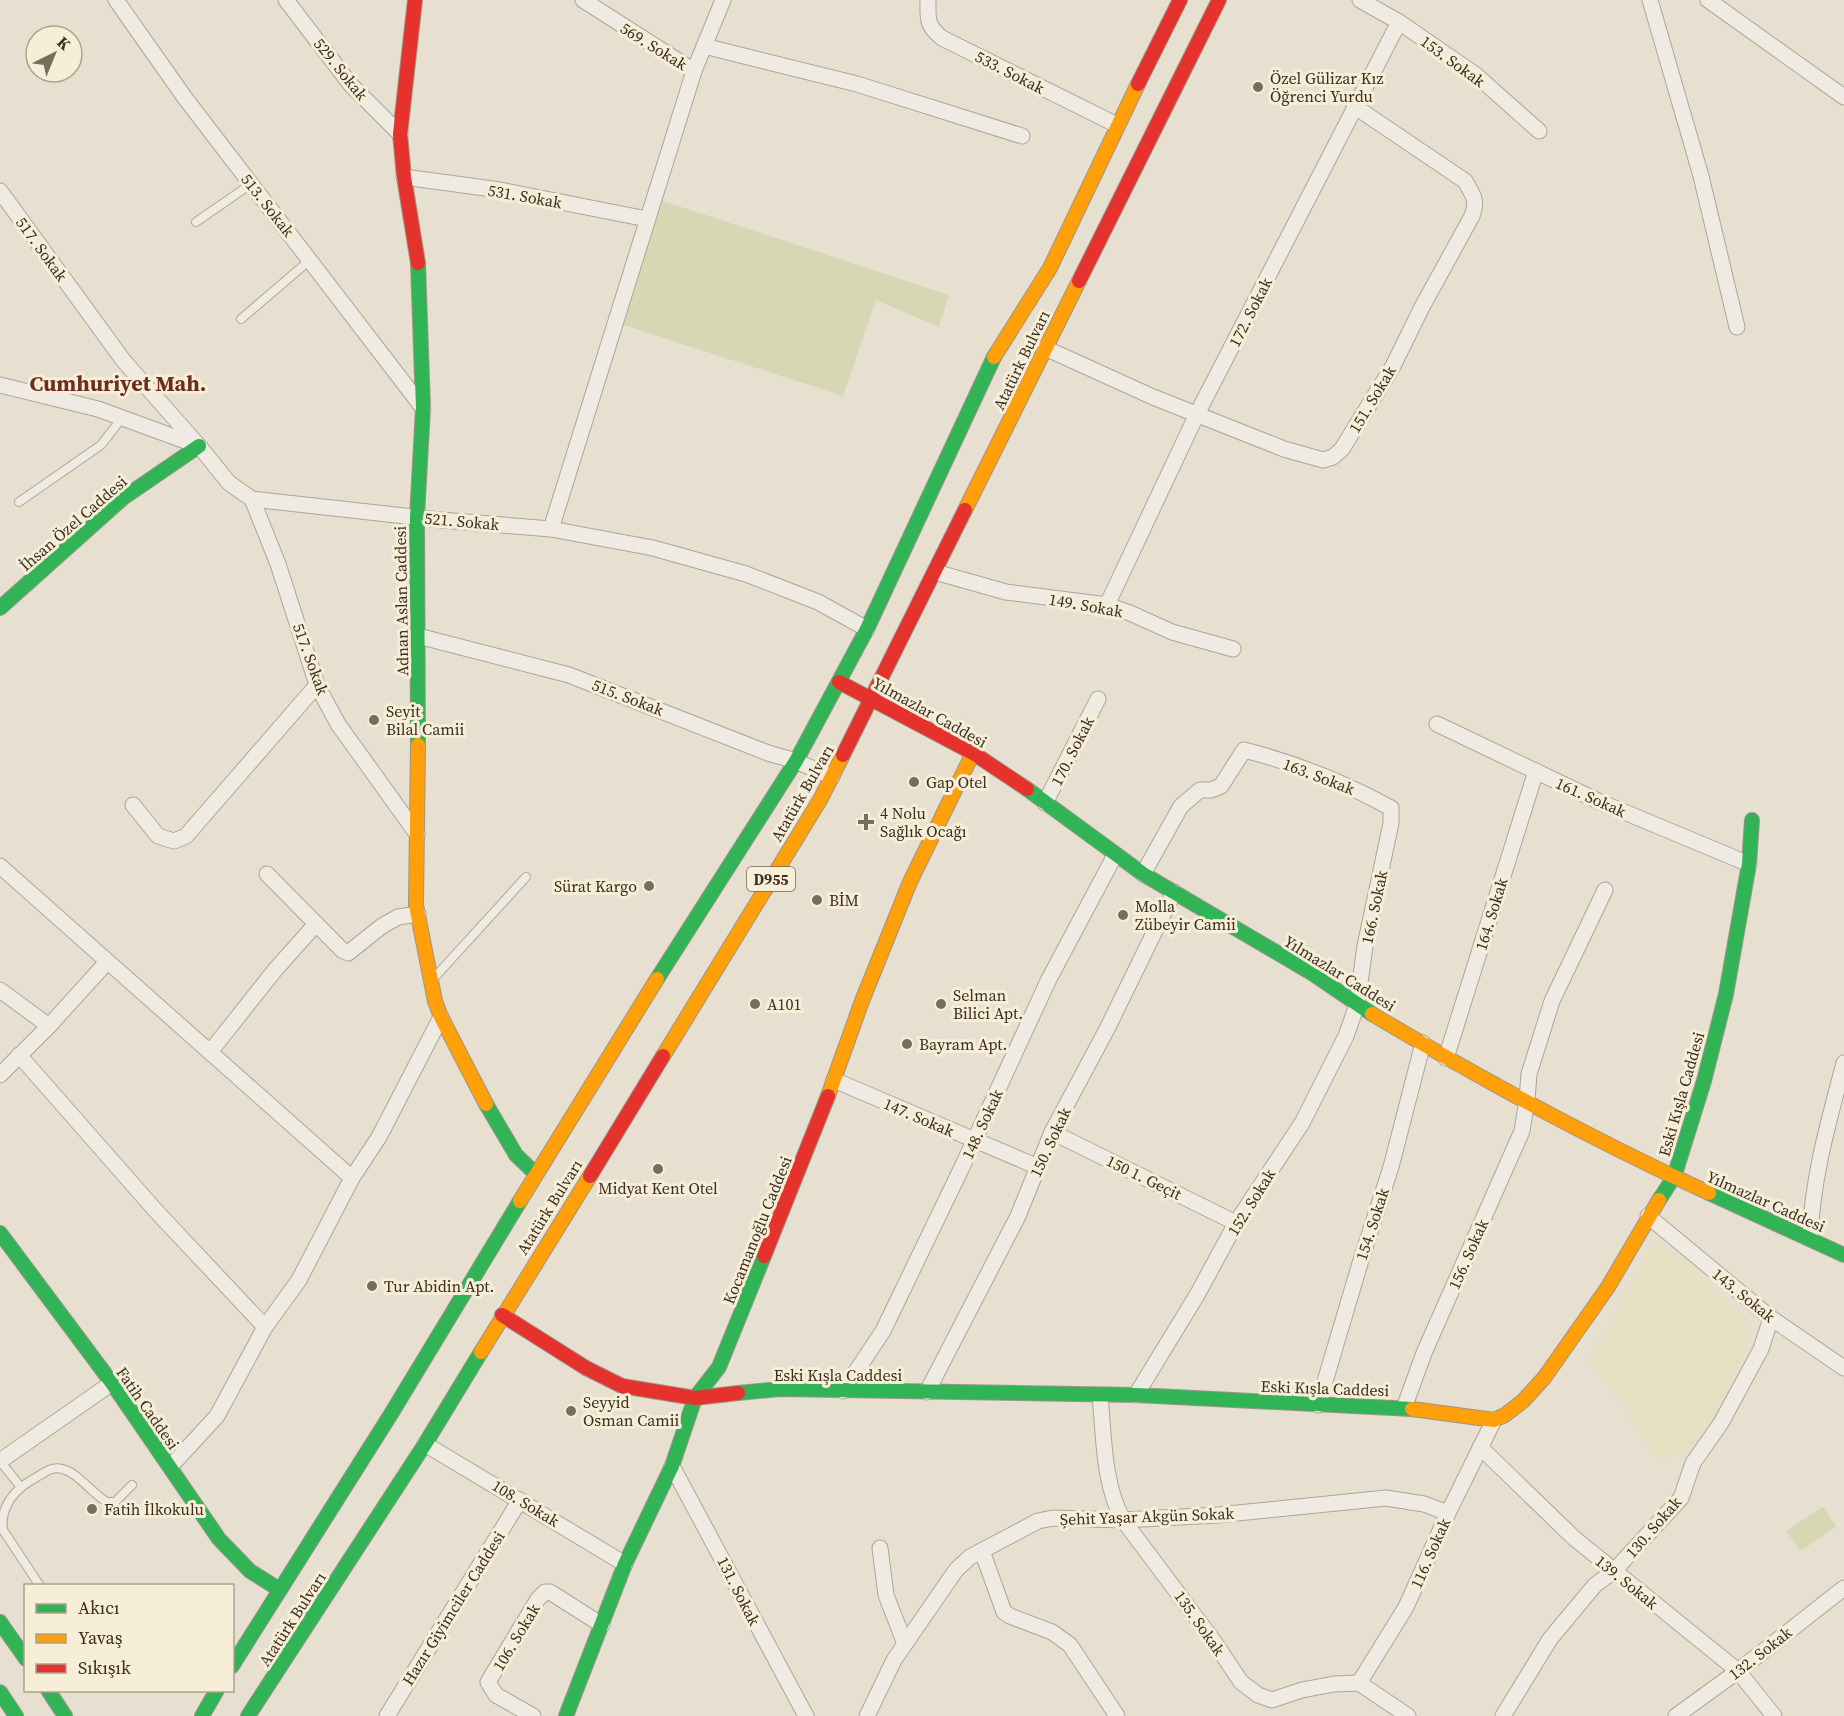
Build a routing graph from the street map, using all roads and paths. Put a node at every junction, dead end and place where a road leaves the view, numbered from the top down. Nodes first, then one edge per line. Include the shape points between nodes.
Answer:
1 (116, 0) edge
2 (286, 0) edge
3 (415, 0) edge
4 (583, 0) edge
5 (723, 0) edge
6 (928, 0) edge
7 (1180, 0) edge
8 (1219, 0) edge
9 (1360, 0) edge
10 (1650, 0) edge
11 (1708, 0) edge
12 (1399, 22) junction
13 (704, 46) junction
14 (694, 71) junction
15 (1844, 97) edge
16 (1354, 106) junction
17 (1117, 125) junction
18 (1539, 131) dead end
19 (400, 134) junction
20 (1022, 136) dead end
21 (404, 177) junction
22 (251, 184) junction
23 (0, 191) edge
24 (646, 219) junction
25 (196, 222) dead end
26 (310, 260) junction
27 (241, 319) dead end
28 (1737, 327) dead end
29 (1045, 348) junction
30 (0, 386) edge
31 (423, 408) junction
32 (1197, 414) junction
33 (122, 418) junction
34 (199, 446) junction
35 (252, 499) junction
36 (19, 502) dead end
37 (417, 517) junction
38 (551, 529) junction
39 (935, 572) junction
40 (1107, 605) junction
41 (0, 608) edge
42 (867, 629) junction
43 (418, 636) junction
44 (1233, 649) dead end
45 (839, 682) junction
46 (317, 685) junction
47 (872, 698) junction
48 (1098, 699) dead end
49 (1437, 724) dead end
50 (973, 753) junction
51 (796, 761) junction
52 (1536, 771) junction
53 (832, 777) junction
54 (1045, 803) junction
55 (133, 806) dead end
56 (1391, 808) joint
57 (1752, 820) dead end
58 (417, 834) junction
59 (1115, 855) junction
60 (1749, 864) junction
61 (0, 866) edge
62 (267, 874) dead end
63 (1143, 874) junction
64 (526, 877) dead end
65 (1605, 890) dead end
66 (1174, 891) junction
67 (418, 914) junction
68 (316, 924) junction
69 (107, 962) junction
70 (431, 981) junction
71 (0, 990) edge
72 (1357, 1005) junction
73 (441, 1017) junction
74 (50, 1026) junction
75 (1423, 1043) junction
76 (210, 1052) junction
77 (19, 1056) junction
78 (1446, 1058) junction
79 (1844, 1063) edge
80 (0, 1075) edge
81 (834, 1080) junction
82 (1527, 1100) junction
83 (1052, 1132) junction
84 (974, 1141) junction
85 (1038, 1167) junction
86 (536, 1174) junction
87 (1674, 1177) junction
88 (352, 1178) junction
89 (1648, 1216) junction
90 (1236, 1223) junction
91 (0, 1233) edge
92 (1810, 1238) junction
93 (1844, 1255) edge
94 (502, 1315) junction
95 (1771, 1318) junction
96 (265, 1327) junction
97 (1844, 1368) edge
98 (112, 1383) junction
99 (843, 1391) junction
100 (927, 1392) junction
101 (1100, 1395) junction
102 (1136, 1395) junction
103 (695, 1398) junction
104 (1318, 1405) junction
105 (1404, 1408) junction
106 (1494, 1420) junction
107 (425, 1444) junction
108 (1480, 1447) junction
109 (0, 1461) edge
110 (672, 1466) junction
111 (170, 1467) junction
112 (132, 1485) dead end
113 (20, 1486) junction
114 (520, 1500) junction
115 (1448, 1513) junction
116 (1123, 1520) junction
117 (880, 1548) dead end
118 (981, 1551) junction
119 (625, 1564) junction
120 (1614, 1571) junction
121 (39, 1584) edge
122 (1844, 1588) edge
123 (280, 1590) junction
124 (0, 1622) edge
125 (602, 1624) junction
126 (905, 1644) junction
127 (24, 1656) edge
128 (234, 1663) edge
129 (1738, 1671) junction
130 (1359, 1683) junction
131 (0, 1692) edge
132 (49, 1692) edge
133 (216, 1692) edge
134 (16, 1716) edge
135 (65, 1716) edge
136 (202, 1716) edge
137 (248, 1716) edge
138 (387, 1716) edge
139 (533, 1716) edge
140 (566, 1716) edge
141 (806, 1716) edge
142 (867, 1716) edge
143 (1118, 1716) edge
144 (1408, 1716) edge
145 (1503, 1716) edge
146 (1676, 1716) edge
147 (1774, 1716) edge

1 - 22 street, 513. Sokak
2 - 19 street, 529. Sokak via 351,85
3 - 19 street, Adnan Aslan Caddesi
4 - 14 street, 569. Sokak
5 - 13 street
6 - 17 street, 533. Sokak via 928,22 942,38
7 - 17 street, Atatürk Bulvarı / D955
8 - 29 street, Atatürk Bulvarı / D955
9 - 12 street, 153. Sokak
10 - 28 street via 1701,176
11 - 15 street
12 - 16 street, 172. Sokak
12 - 18 street, 153. Sokak via 1476,75
13 - 14 street
13 - 20 street via 868,87
14 - 24 street
16 - 32 street, 172. Sokak
16 - 32 street, 151. Sokak via 1465,181 1476,206 1472,216 1393,366 1342,449 1333,457 1323,460 1284,449
17 - 42 street, Atatürk Bulvarı / D955 via 1050,268 991,361
19 - 21 street, Adnan Aslan Caddesi
21 - 24 street, 531. Sokak via 500,190
21 - 31 street, Adnan Aslan Caddesi via 418,258
22 - 25 lane
22 - 26 street, 513. Sokak
23 - 34 street, 517. Sokak via 123,360
24 - 38 street
26 - 27 lane
26 - 31 street, 513. Sokak
29 - 32 street, 151. Sokak
29 - 39 street, Atatürk Bulvarı / D955
30 - 33 street
31 - 37 street, Adnan Aslan Caddesi
32 - 40 street, 172. Sokak
33 - 34 street
33 - 36 lane via 101,445
34 - 35 street, 521. Sokak via 229,483
34 - 41 street, İhsan Özel Caddesi via 123,498
35 - 37 street, 521. Sokak
35 - 46 street, 517. Sokak via 278,564
37 - 38 street, 521. Sokak
37 - 43 street, Adnan Aslan Caddesi
38 - 42 street, 521. Sokak via 653,548 746,574 818,603
39 - 40 street, 149. Sokak via 1006,592
39 - 47 street, Atatürk Bulvarı / D955
40 - 44 street, 149. Sokak via 1172,632
42 - 45 street, Atatürk Bulvarı / D955
43 - 51 street, 515. Sokak via 569,675
43 - 58 street, Adnan Aslan Caddesi
45 - 47 street, Yılmazlar Caddesi
45 - 51 street, Atatürk Bulvarı / D955
46 - 55 street via 186,836 174,841 158,836
46 - 58 street, 517. Sokak via 338,724
47 - 50 street, Yılmazlar Caddesi
47 - 53 street, Atatürk Bulvarı / D955
48 - 54 street, 170. Sokak
49 - 52 street, 161. Sokak
50 - 54 street, Yılmazlar Caddesi
50 - 81 street, Kocamanoğlu Caddesi via 910,882
51 - 53 street, 515. Sokak
51 - 86 street, Atatürk Bulvarı / D955
52 - 60 street, 161. Sokak
52 - 78 street, 164. Sokak
53 - 94 street, Atatürk Bulvarı / D955
54 - 59 street, Yılmazlar Caddesi
56 - 63 street, 163. Sokak via 1350,786 1244,750 1221,786 1200,790 1181,806
56 - 72 street, 166. Sokak
57 - 60 street, Eski Kışla Caddesi
58 - 67 street, Adnan Aslan Caddesi
59 - 63 street, Yılmazlar Caddesi
59 - 84 street, 148. Sokak via 1049,979
60 - 87 street, Eski Kışla Caddesi via 1726,994
61 - 69 street
62 - 68 street
63 - 66 street, Yılmazlar Caddesi
64 - 70 lane
65 - 82 street, 156. Sokak via 1552,1000 1529,1074
66 - 72 street, Yılmazlar Caddesi via 1310,972
66 - 83 street, 150. Sokak
67 - 68 street via 398,917 348,952
67 - 70 street, Adnan Aslan Caddesi
68 - 76 street
69 - 74 street
69 - 76 street
70 - 73 street, Adnan Aslan Caddesi
71 - 74 street
72 - 75 street, Yılmazlar Caddesi
72 - 90 street, 152. Sokak via 1302,1123
73 - 86 street, Adnan Aslan Caddesi via 481,1097 516,1155
73 - 88 street via 379,1137
74 - 77 street
75 - 78 street, Yılmazlar Caddesi
75 - 104 street, 154. Sokak via 1391,1167
76 - 88 street
77 - 80 street
77 - 96 street
78 - 82 street, Yılmazlar Caddesi
79 - 92 street via 1810,1214
81 - 84 street, 147. Sokak
81 - 103 street, Kocamanoğlu Caddesi via 719,1366
82 - 87 street, Yılmazlar Caddesi
82 - 105 street, 156. Sokak via 1522,1131 1424,1353
83 - 85 street, 150. Sokak
83 - 90 street, 150 1. Geçit
84 - 85 street, 147. Sokak
84 - 99 street, 148. Sokak via 883,1331
85 - 100 street, 150. Sokak via 1018,1216
86 - 123 street, Atatürk Bulvarı / D955
87 - 89 street, Eski Kışla Caddesi
87 - 92 street, Yılmazlar Caddesi
88 - 96 street via 298,1280
89 - 95 street, 143. Sokak
89 - 106 street, Eski Kışla Caddesi via 1608,1287 1544,1378 1523,1401
90 - 102 street, 152. Sokak
91 - 98 street, Fatih Caddesi
92 - 93 street, Yılmazlar Caddesi
94 - 103 street, Eski Kışla Caddesi via 622,1386
94 - 107 street, Atatürk Bulvarı / D955
95 - 97 street, 143. Sokak
95 - 120 street, 130. Sokak via 1761,1349 1721,1424 1693,1463 1681,1498
96 - 111 street via 217,1416
98 - 109 street
98 - 111 street, Fatih Caddesi
99 - 100 street, Eski Kışla Caddesi
99 - 103 street, Eski Kışla Caddesi via 780,1389
100 - 101 street, Eski Kışla Caddesi
101 - 102 street, Eski Kışla Caddesi
101 - 116 street, 135. Sokak via 1111,1492
102 - 104 street, Eski Kışla Caddesi
103 - 110 street, Kocamanoğlu Caddesi
104 - 105 street, Eski Kışla Caddesi
105 - 106 street, Eski Kışla Caddesi
106 - 108 street, 116. Sokak
107 - 114 street, 108. Sokak
107 - 137 street, Atatürk Bulvarı / D955
108 - 115 street, 116. Sokak
108 - 120 street, 139. Sokak via 1574,1539
109 - 113 lane
110 - 119 street, Kocamanoğlu Caddesi
110 - 141 street, 131. Sokak
111 - 123 street, Fatih Caddesi via 219,1539 250,1571
112 - 113 lane via 115,1502 107,1502 64,1469 53,1468
113 - 121 lane via 2,1510 1,1521
114 - 119 street, 108. Sokak
114 - 138 street, Hazır Giyimciler Caddesi
115 - 116 street, Şehit Yaşar Akgün Sokak via 1424,1504 1386,1498
115 - 130 street, 116. Sokak via 1406,1607
116 - 118 street, Şehit Yaşar Akgün Sokak via 1038,1521
116 - 130 street, 135. Sokak via 1241,1682 1258,1695 1272,1700 1302,1690
117 - 126 street via 886,1595
118 - 126 street, Şehit Yaşar Akgün Sokak via 956,1570
118 - 143 street via 1004,1612 1052,1632 1070,1645
119 - 125 street, Kocamanoğlu Caddesi
120 - 129 street, 139. Sokak
120 - 145 street, 130. Sokak via 1596,1585 1550,1639
122 - 129 street, 132. Sokak
123 - 128 street, Atatürk Bulvarı / D955
124 - 127 street
125 - 139 street, 106. Sokak via 550,1592 538,1599 488,1683 496,1695
125 - 140 street, Kocamanoğlu Caddesi
126 - 142 street, Şehit Yaşar Akgün Sokak
129 - 146 street, 132. Sokak
129 - 147 street, 139. Sokak
130 - 144 street
131 - 134 street
132 - 135 street
133 - 136 street

